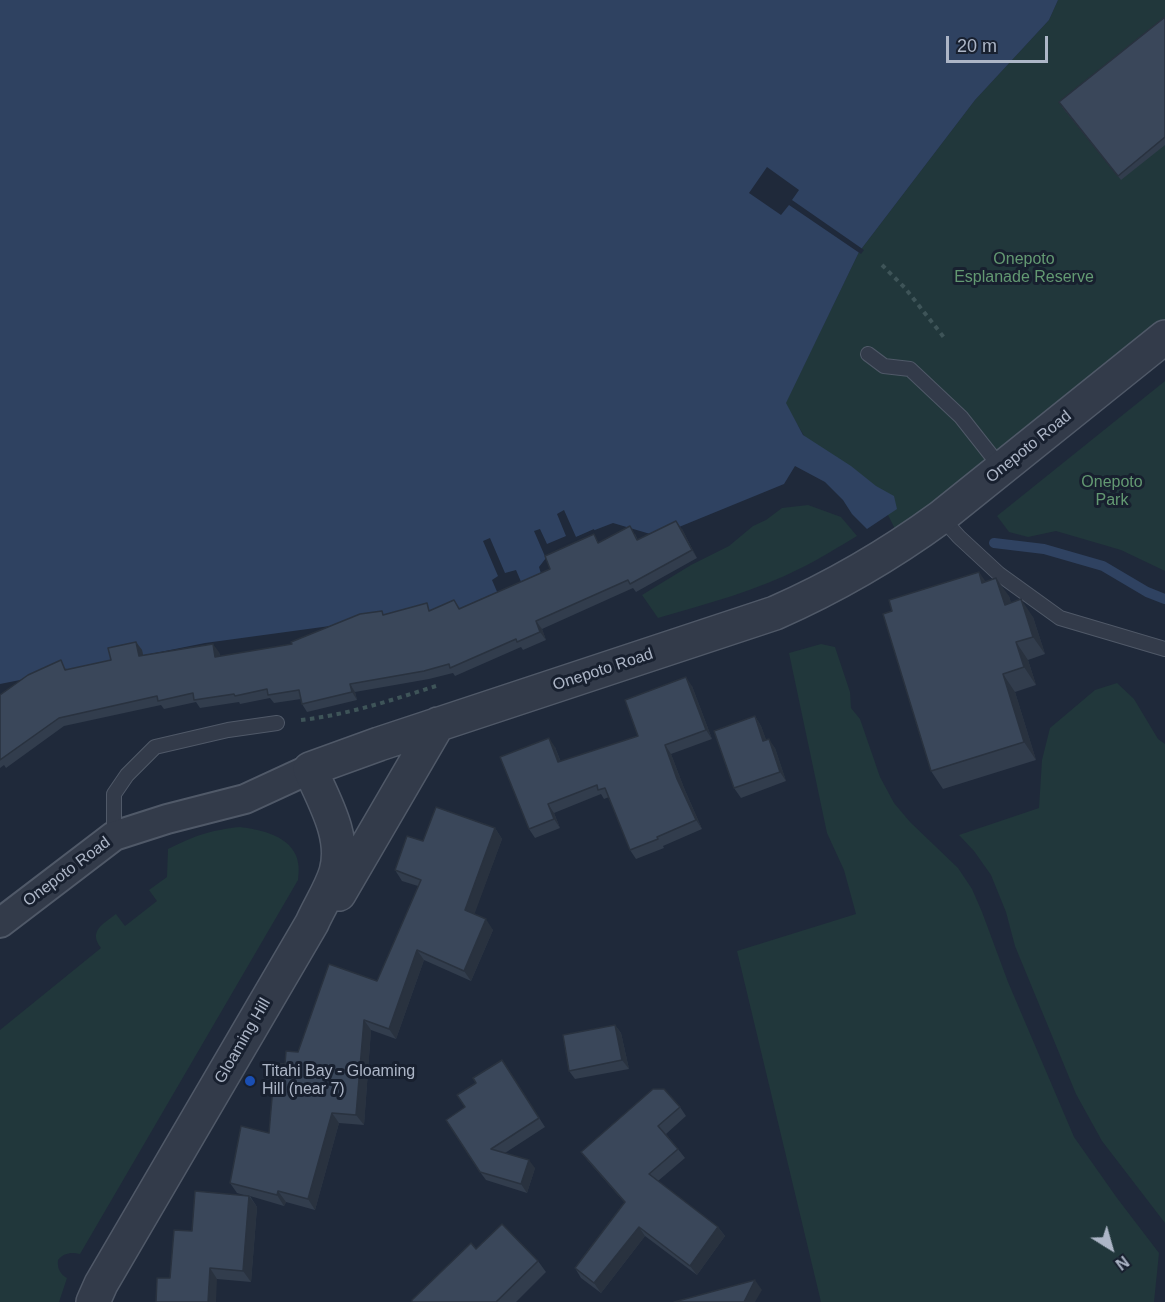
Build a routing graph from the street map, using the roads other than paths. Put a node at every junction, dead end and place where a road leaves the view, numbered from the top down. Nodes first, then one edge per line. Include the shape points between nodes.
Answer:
1 (1165, 337) edge
2 (868, 354) dead end
3 (1002, 469) junction
4 (941, 517) junction
5 (1165, 650) edge
6 (277, 723) road end
7 (438, 724) junction
8 (310, 769) junction
9 (114, 836) junction
10 (0, 923) edge
11 (312, 923) junction
12 (93, 1302) edge

1 - 3 street, Onepoto Road
2 - 3 lane via 884,366 910,369 961,417
3 - 4 street, Onepoto Road
4 - 5 lane via 999,574 1060,618
4 - 7 street, Onepoto Road via 851,576 775,613
6 - 9 lane via 155,747 114,794
7 - 8 street, Onepoto Road
7 - 11 street via 332,905
8 - 9 street, Onepoto Road via 245,799
8 - 11 street, Gloaming Hill via 332,817 339,856
9 - 10 street, Onepoto Road
11 - 12 street, Gloaming Hill

